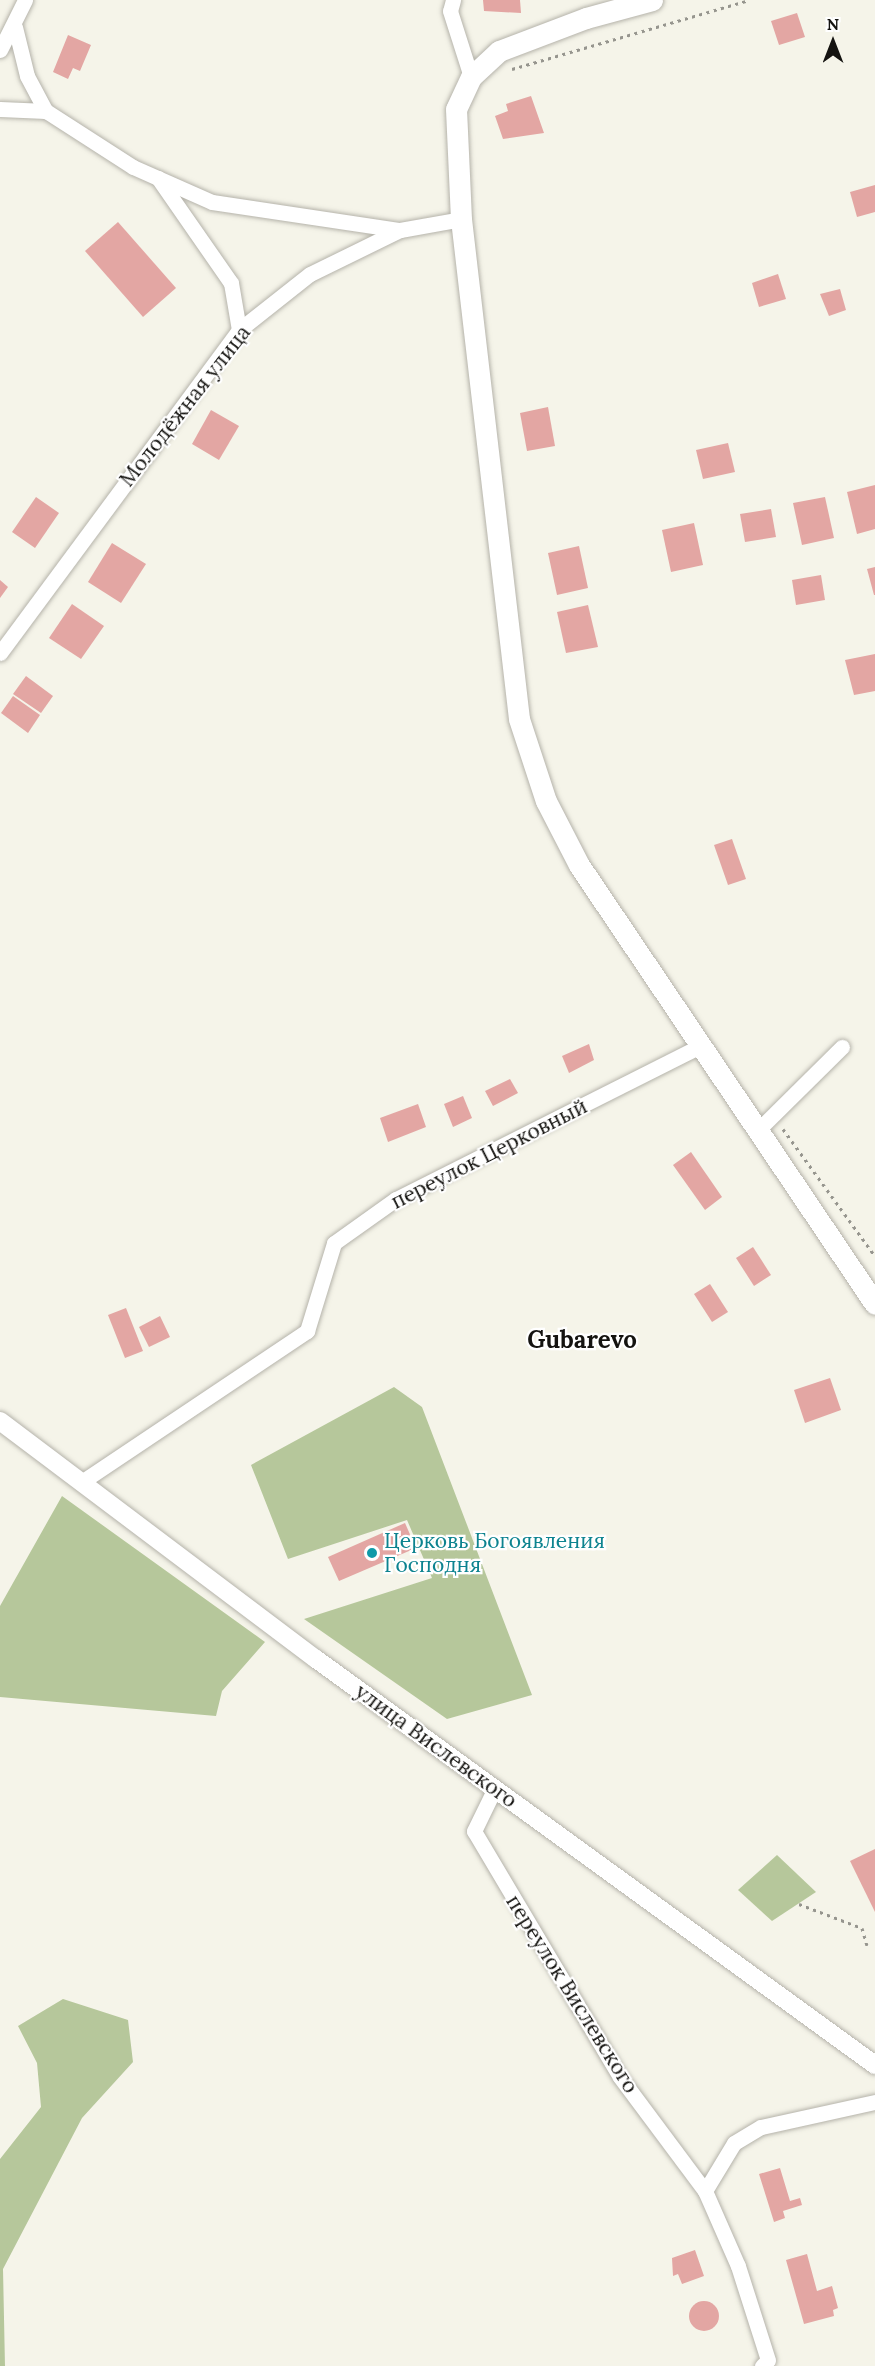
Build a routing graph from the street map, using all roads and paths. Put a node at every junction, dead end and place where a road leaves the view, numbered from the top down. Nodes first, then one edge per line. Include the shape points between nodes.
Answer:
1 (25, 0) edge
2 (453, 0) edge
3 (652, 0) edge
4 (749, 0) edge
5 (15, 27) junction
6 (0, 50) edge
7 (507, 71) dead end
8 (471, 77) junction
9 (0, 109) edge
10 (46, 111) junction
11 (158, 178) junction
12 (461, 219) junction
13 (400, 230) junction
14 (239, 330) junction
15 (0, 653) edge
16 (698, 1047) junction
17 (842, 1047) dead end
18 (775, 1118) junction
19 (756, 1132) junction
20 (875, 1257) edge
21 (875, 1304) edge
22 (0, 1421) edge
23 (83, 1480) junction
24 (495, 1788) junction
25 (799, 1904) dead end
26 (867, 1945) dead end
27 (875, 2065) edge
28 (875, 2102) edge
29 (705, 2191) junction
30 (762, 2366) edge

1 - 5 street
2 - 8 street via 450,11
3 - 8 main road via 586,18 499,51
4 - 7 path
5 - 6 street
5 - 10 street via 27,76
8 - 12 main road via 456,109
9 - 10 street
10 - 11 street
11 - 13 street via 212,202
11 - 14 street via 231,283
12 - 13 street, Молодёжная улица
12 - 16 main road via 519,719 546,801 579,865
13 - 14 street, Молодёжная улица via 310,274
14 - 15 street, Молодёжная улица
16 - 19 main road
16 - 23 street, переулок Церковный via 445,1172 334,1243 307,1330
17 - 18 street
18 - 19 street
18 - 20 path
19 - 21 main road
22 - 23 street, улица Вислевского
23 - 24 street, улица Вислевского
24 - 27 street, улица Вислевского
24 - 29 street, переулок Вислевского via 474,1831 620,2077
25 - 26 path via 862,1928
28 - 29 street via 761,2127 735,2143
29 - 30 street, переулок Вислевского via 738,2266 768,2360

